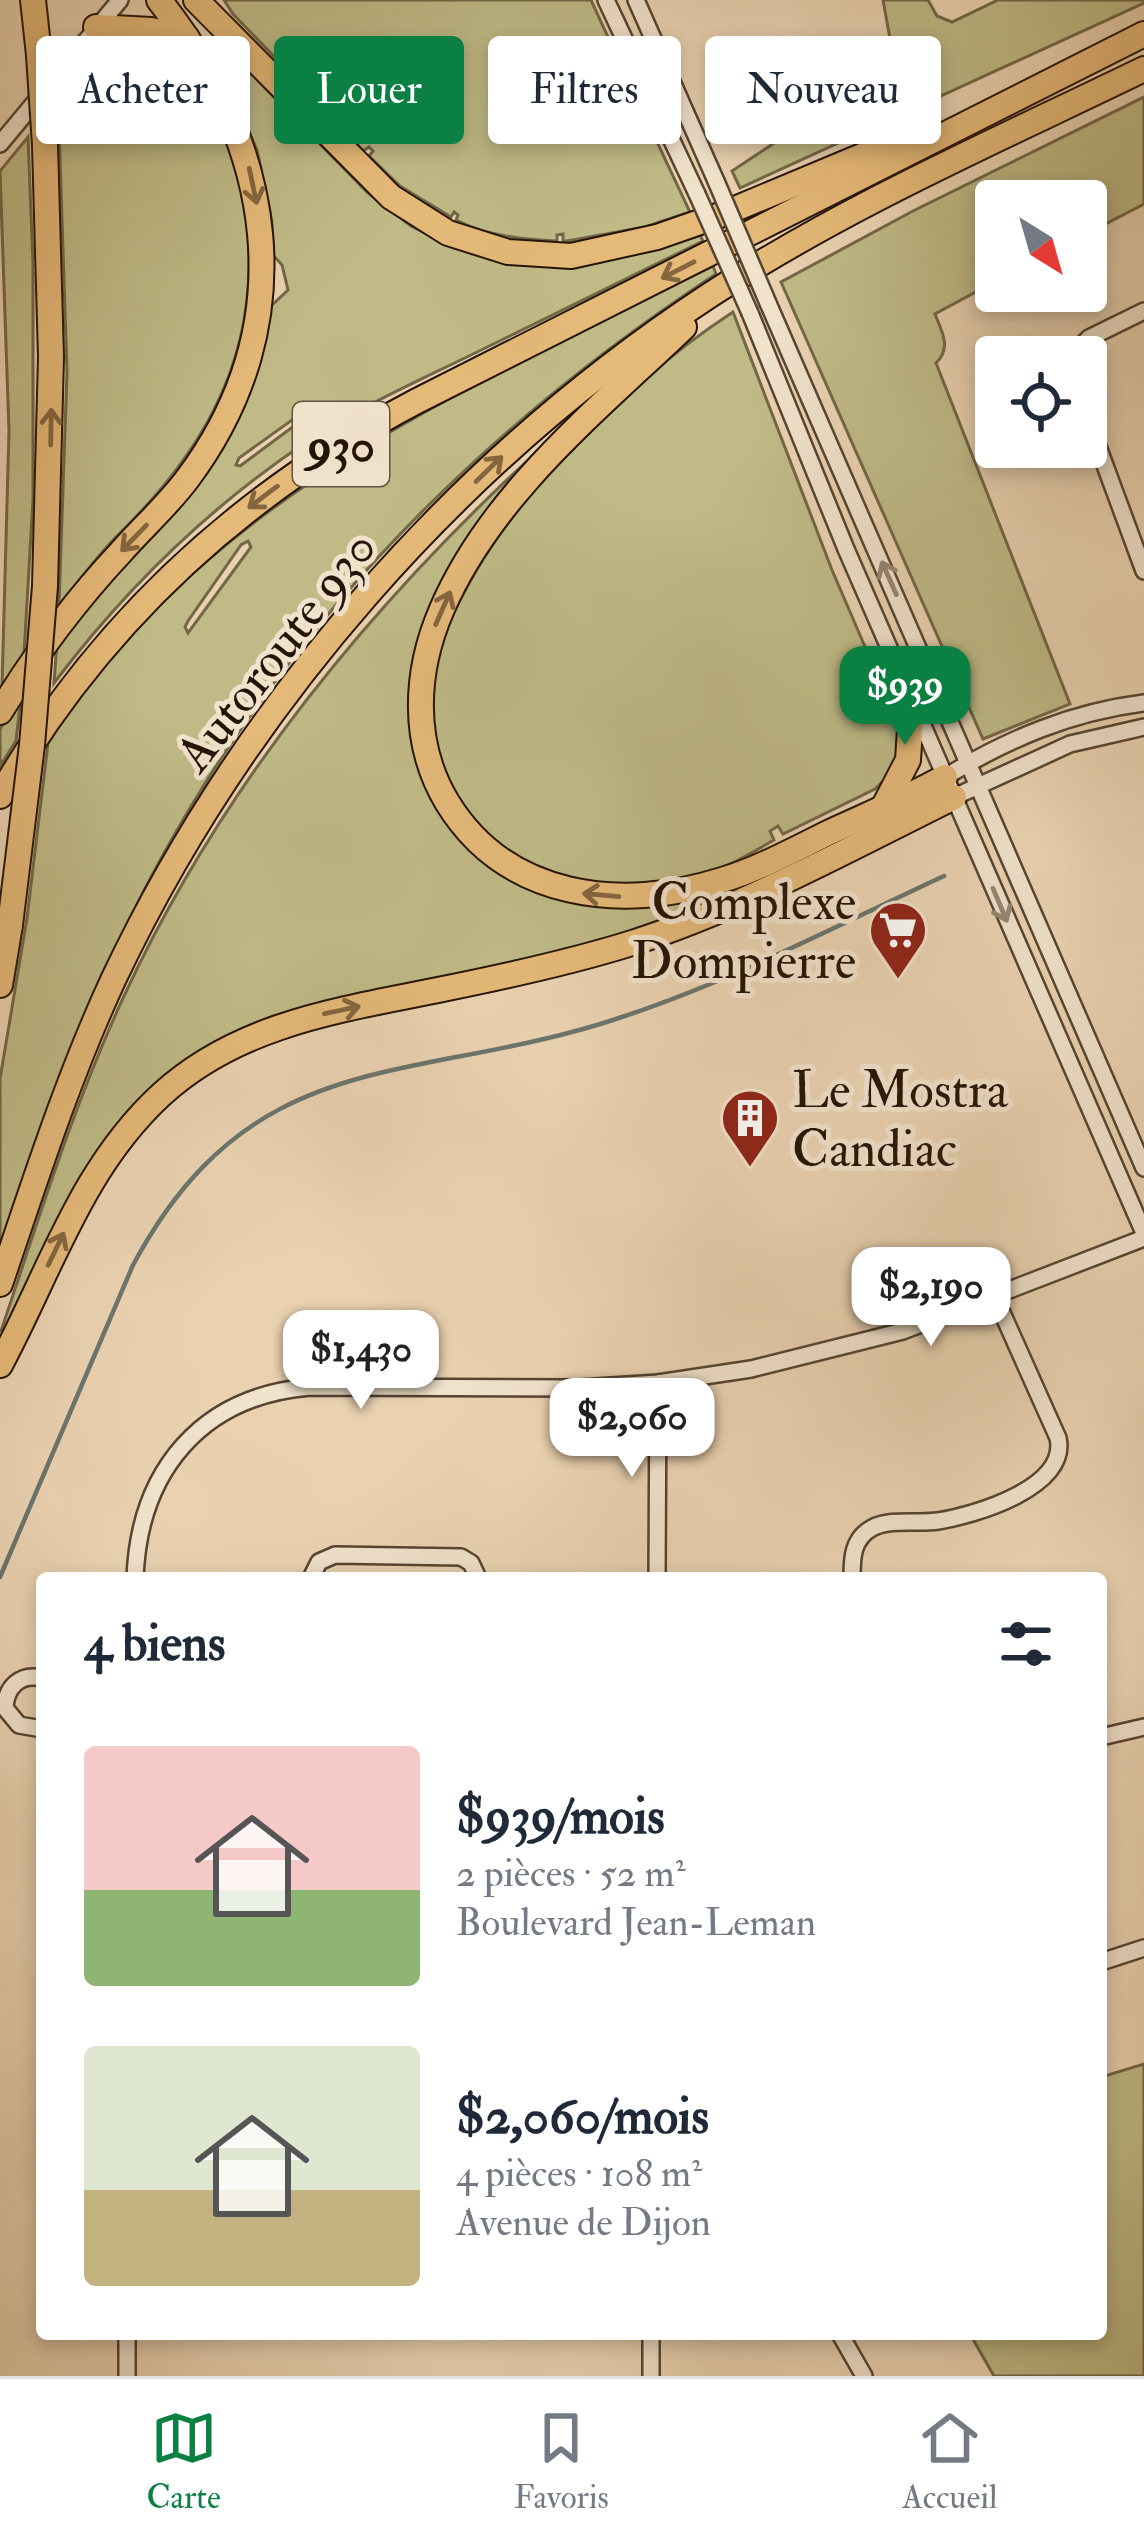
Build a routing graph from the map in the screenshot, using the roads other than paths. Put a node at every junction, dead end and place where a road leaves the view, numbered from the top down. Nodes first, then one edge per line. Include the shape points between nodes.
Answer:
1 (33, 0) edge
2 (120, 0) edge
3 (159, 0) edge
4 (606, 0) edge
5 (636, 0) edge
6 (203, 2) edge
7 (96, 27) junction
8 (1144, 34) edge
9 (179, 36) edge
10 (186, 36) edge
11 (1144, 69) edge
12 (1070, 70) junction
13 (0, 144) edge
14 (241, 144) edge
15 (729, 283) junction
16 (1144, 311) edge
17 (1093, 336) edge
18 (1107, 468) edge
19 (1142, 561) edge
20 (912, 699) junction
21 (1144, 703) edge
22 (0, 712) edge
23 (1144, 727) edge
24 (969, 763) junction
25 (980, 785) junction
26 (950, 787) junction
27 (0, 796) edge
28 (883, 808) junction
29 (0, 986) edge
30 (1144, 1168) edge
31 (1144, 1235) edge
32 (0, 1284) edge
33 (995, 1298) junction
34 (0, 1365) edge
35 (658, 1382) junction
36 (136, 1572) edge
37 (314, 1572) edge
38 (475, 1572) edge
39 (656, 1572) edge
40 (853, 1572) edge
41 (36, 1678) edge
42 (1144, 1727) edge
43 (36, 1728) edge
44 (1107, 1736) edge
45 (1144, 1948) edge
46 (1107, 1960) edge
47 (127, 2340) edge
48 (651, 2340) edge
49 (844, 2340) edge
50 (127, 2376) edge
51 (651, 2376) edge
52 (864, 2376) edge

29 -> 1 highway, bridge via 45,586 52,357
2 - 7 street
3 - 10 highway
4 - 20 street, bridge via 751,314
24 -> 5 street, bridge
6 - 12 highway via 402,205 474,243 539,255 588,254 692,225
7 - 9 highway
7 - 13 street
8 - 12 highway, Autoroute 930 / 930
11 - 15 highway, Autoroute 930 / 930 via 874,201
12 -> 27 highway, Autoroute 930 / 930 via 417,401 293,474 197,550 116,632
14 -> 22 highway via 254,185 261,276 245,367 221,426 61,623
28 -> 15 highway via 724,880 653,895 594,895 531,879 487,849 452,810 426,752 426,658 468,559 540,468
32 -> 15 highway, Autoroute 930 / 930 via 113,980 177,860 273,715 390,570 501,458
16 - 17 street
18 - 19 street
20 - 26 street
20 - 28 highway via 908,760
21 - 24 street via 1069,717
23 - 25 street via 1061,747
24 - 25 street
24 - 26 street
25 - 26 street
25 - 30 street
26 - 28 highway
26 -> 31 street
34 -> 26 highway via 104,1159 152,1103 208,1060 290,1022 648,938 717,912
31 - 33 street
33 - 35 street via 831,1352
33 - 40 street via 1058,1438 1056,1466 1041,1482 974,1512 869,1529 855,1545
35 - 36 street via 310,1387 252,1399 199,1431 164,1470 143,1516
35 - 39 street
37 - 38 street via 335,1555 461,1557
41 - 43 street via 16,1682 4,1708 19,1725
42 - 44 street
45 - 46 street
47 - 50 street
48 - 51 street
49 - 52 street

